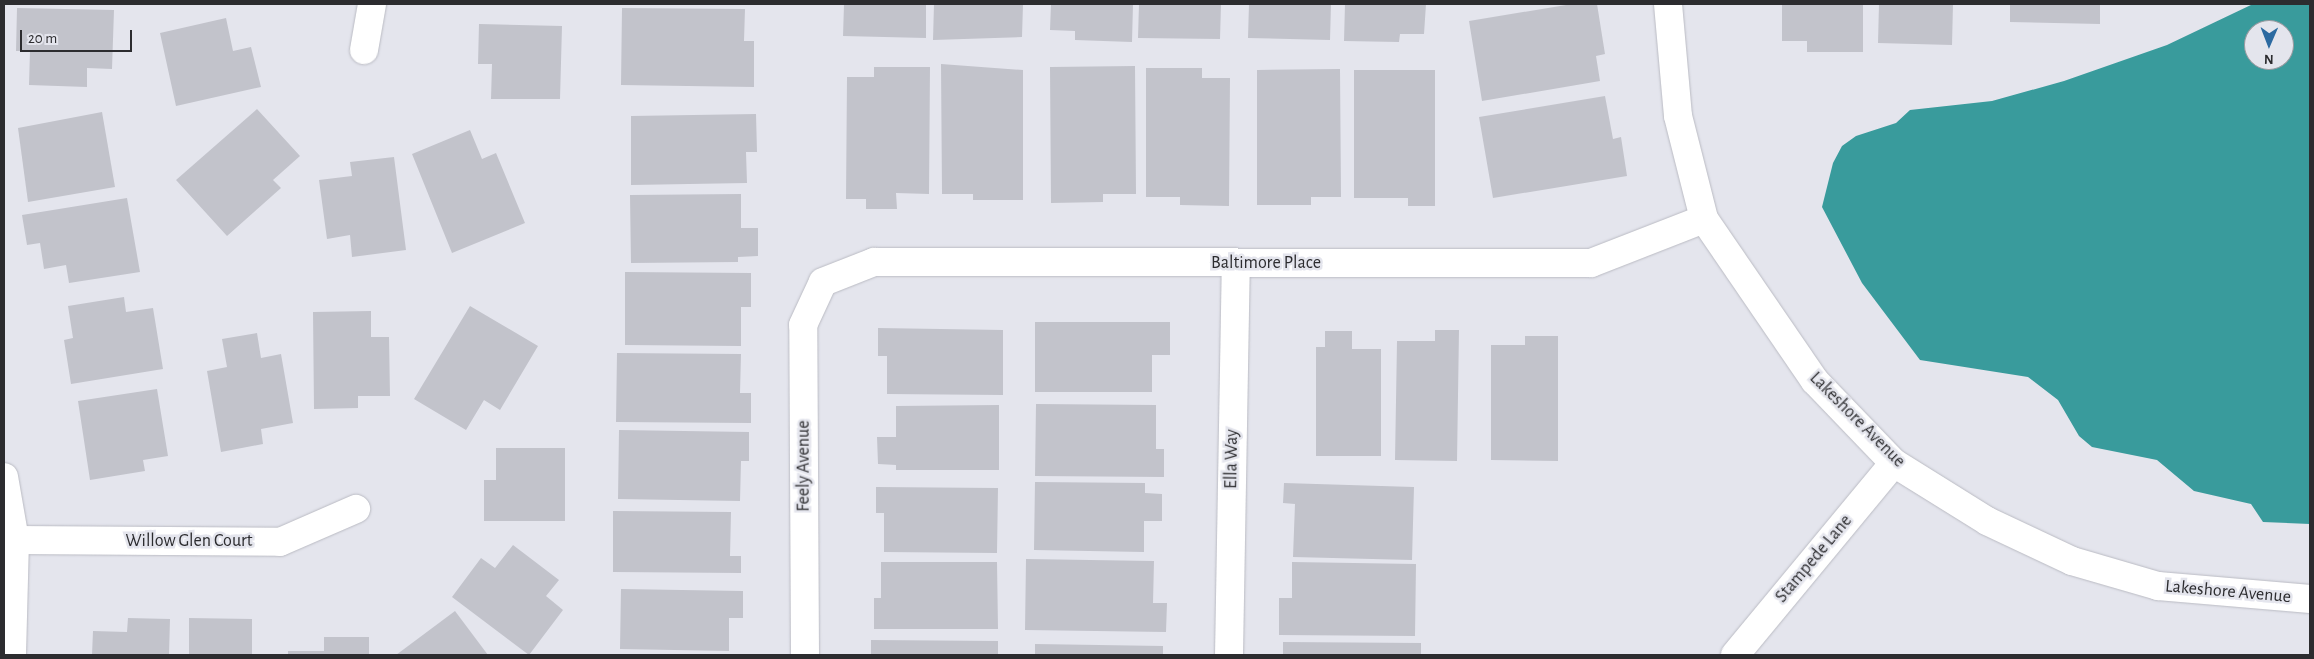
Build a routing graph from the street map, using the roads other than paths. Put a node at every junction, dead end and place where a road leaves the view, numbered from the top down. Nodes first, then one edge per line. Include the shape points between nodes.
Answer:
1 (372, 4) edge
2 (1668, 4) edge
3 (364, 50) dead end
4 (1704, 219) junction
5 (1236, 263) junction
6 (823, 282) joint
7 (1894, 463) junction
8 (4, 477) edge
9 (356, 509) dead end
10 (14, 540) junction
11 (2310, 599) edge
12 (12, 655) edge
13 (805, 655) edge
14 (1229, 655) edge
15 (1735, 655) edge

1 - 3 street
2 - 4 street, Lakeshore Avenue via 1678,116
4 - 5 street, Baltimore Place via 1591,263
4 - 7 street, Lakeshore Avenue via 1815,381
5 - 6 street, Baltimore Place via 874,262
5 - 14 street, Ella Way
6 - 13 street, Feely Avenue via 803,325
7 - 11 street, Lakeshore Avenue via 1987,521 2072,561 2158,586
7 - 15 street, Stampede Lane
8 - 10 street
9 - 10 street, Willow Glen Court via 280,542
10 - 12 street

